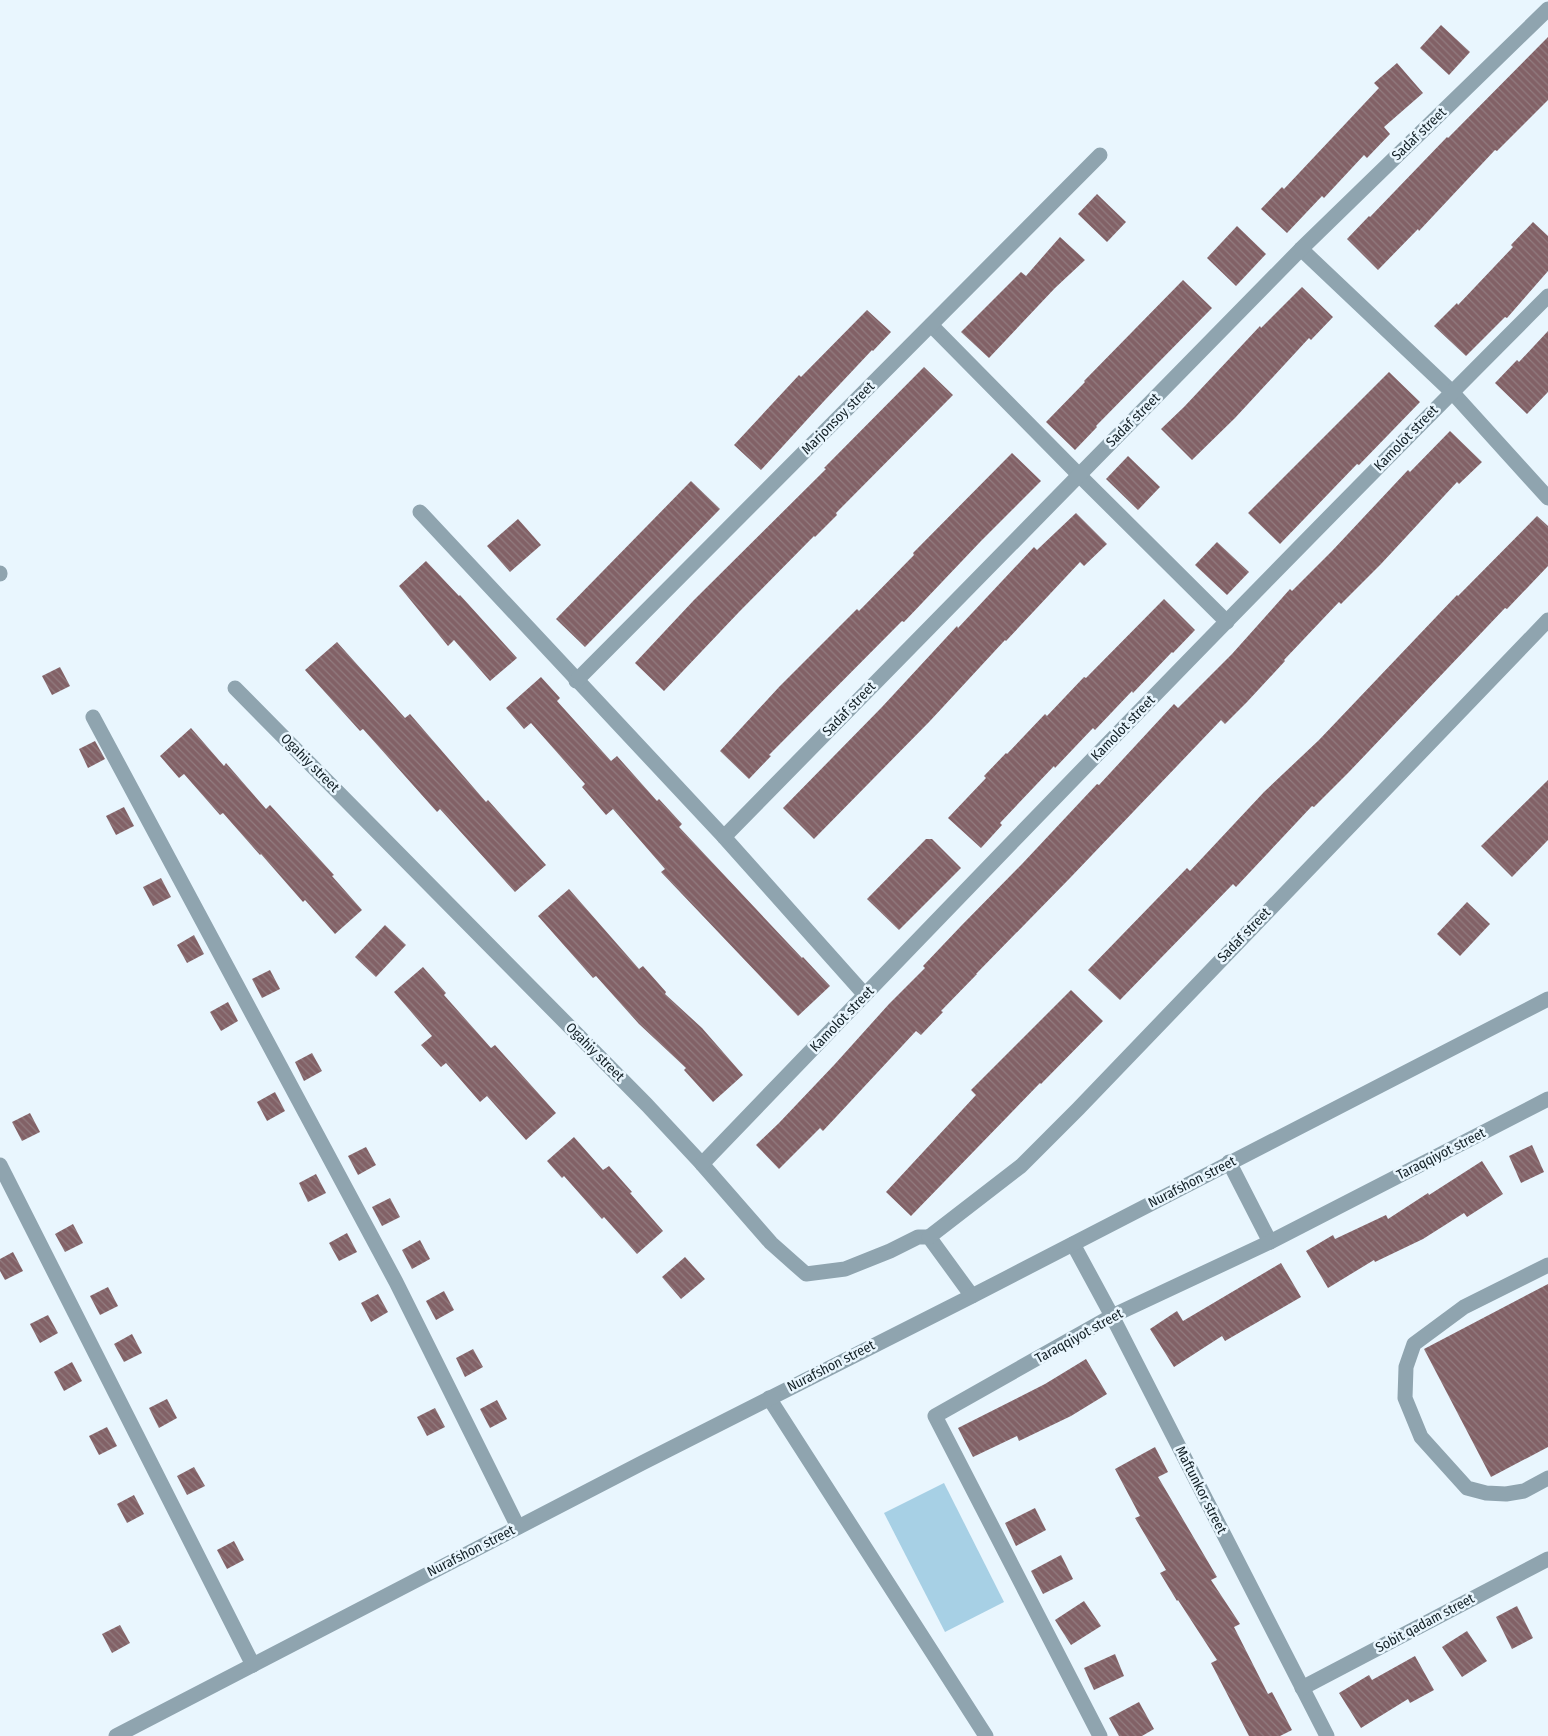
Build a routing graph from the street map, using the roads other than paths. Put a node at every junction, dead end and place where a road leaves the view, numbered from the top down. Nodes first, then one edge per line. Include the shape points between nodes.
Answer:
1 (1548, 9) edge
2 (1100, 155) dead end
3 (1301, 249) junction
4 (1548, 296) edge
5 (931, 326) junction
6 (1452, 392) junction
7 (1079, 475) junction
8 (1548, 498) edge
9 (420, 512) dead end
10 (1548, 620) edge
11 (1227, 622) junction
12 (576, 681) junction
13 (235, 688) dead end
14 (93, 717) dead end
15 (724, 837) junction
16 (865, 995) junction
17 (1548, 999) edge
18 (1548, 1098) edge
19 (1229, 1162) junction
20 (702, 1164) junction
21 (0, 1165) edge
22 (929, 1237) junction
23 (1270, 1242) junction
24 (1073, 1244) junction
25 (1548, 1265) edge
26 (972, 1296) junction
27 (1112, 1316) junction
28 (769, 1398) junction
29 (1548, 1478) edge
30 (518, 1527) junction
31 (1548, 1559) edge
32 (253, 1665) junction
33 (1302, 1688) junction
34 (116, 1736) edge
35 (986, 1736) edge
36 (1100, 1736) edge
37 (1327, 1736) edge

1 - 3 street, Sadaf street
2 - 5 street, Marjonsoy street
3 - 6 street
3 - 7 street, Sadaf street
4 - 6 street, Kamolot street
5 - 7 street
5 - 12 street, Marjonsoy street
6 - 8 street
6 - 11 street, Kamolot street
7 - 11 street
7 - 15 street, Sadaf street
9 - 12 street
10 - 22 street, Sadaf street via 1021,1166
11 - 16 street, Kamolot street
12 - 15 street
13 - 20 street, Ogahiy street
14 - 30 street via 396,1282
15 - 16 street
16 - 20 street, Kamolot street
17 - 19 street, Nurafshon street
18 - 23 street, Taraqqiyot street
19 - 23 street
19 - 24 street, Nurafshon street
20 - 22 street, Ogahiy street via 771,1243 806,1274 845,1269 918,1237
21 - 32 street
22 - 26 street
23 - 27 street, Taraqqiyot street
24 - 26 street, Nurafshon street
24 - 27 street, Maftunkor street
25 - 29 street via 1464,1308 1414,1344 1406,1367 1405,1398 1421,1437 1467,1488 1506,1494 1524,1491
26 - 28 street, Nurafshon street
27 - 33 street, Maftunkor street
27 - 36 street, Taraqqiyot street via 935,1416
28 - 30 street, Nurafshon street
28 - 35 street
30 - 32 street, Nurafshon street
31 - 33 street, Sobit qadam street
32 - 34 street, Nurafshon street
33 - 37 street, Maftunkor street

